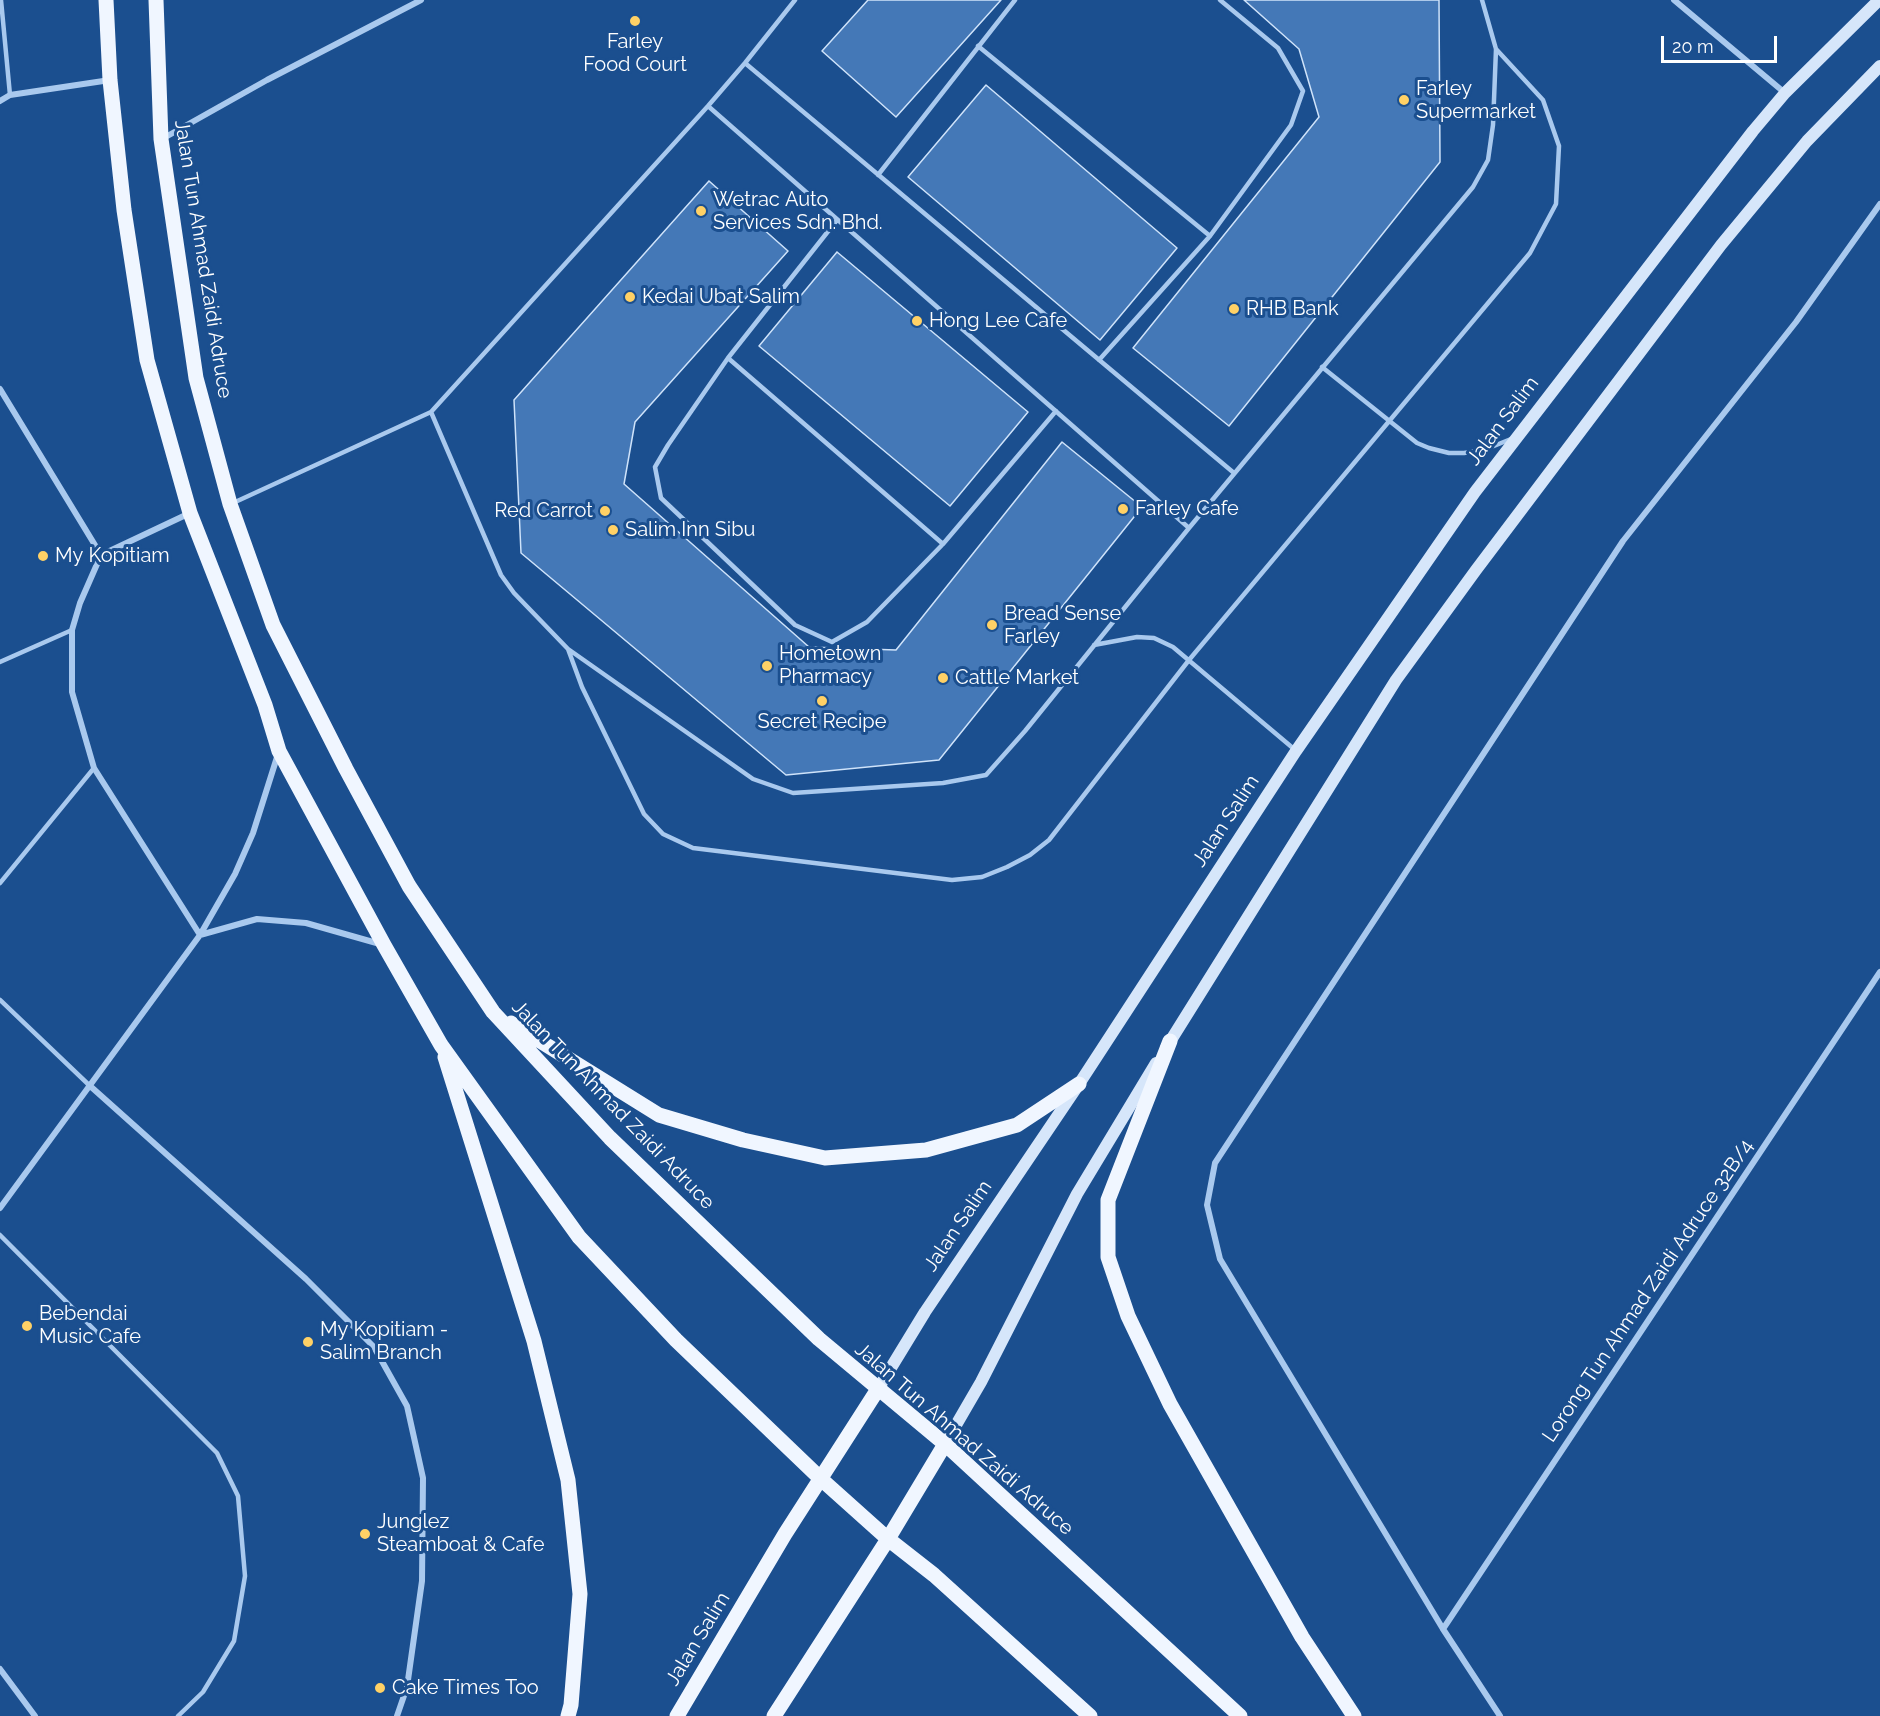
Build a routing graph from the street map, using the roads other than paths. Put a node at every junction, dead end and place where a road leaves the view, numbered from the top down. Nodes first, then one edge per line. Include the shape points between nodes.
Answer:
1 (1, 0) edge
2 (106, 0) edge
3 (156, 0) edge
4 (421, 0) edge
5 (795, 0) edge
6 (1015, 0) edge
7 (1220, 0) edge
8 (1482, 0) edge
9 (1674, 0) edge
10 (1879, 0) edge
11 (978, 46) junction
12 (1496, 49) junction
13 (745, 63) junction
14 (1880, 66) edge
15 (110, 80) junction
16 (1785, 93) junction
17 (10, 96) junction
18 (0, 101) edge
19 (708, 106) junction
20 (161, 139) junction
21 (878, 174) junction
22 (1880, 204) edge
23 (837, 220) junction
24 (1210, 236) junction
25 (728, 358) junction
26 (1099, 360) junction
27 (1322, 367) junction
28 (0, 389) edge
29 (1056, 411) junction
30 (431, 412) junction
31 (1389, 421) junction
32 (1517, 437) junction
33 (1234, 473) junction
34 (230, 504) junction
35 (190, 513) junction
36 (1189, 528) junction
37 (943, 544) junction
38 (101, 555) junction
39 (72, 630) junction
40 (1094, 645) junction
41 (568, 649) junction
42 (1189, 660) junction
43 (0, 663) edge
44 (279, 750) junction
45 (1296, 751) junction
46 (94, 768) junction
47 (0, 883) edge
48 (200, 935) junction
49 (384, 945) junction
50 (1880, 972) edge
51 (0, 1000) edge
52 (493, 1012) junction
53 (1170, 1041) junction
54 (441, 1045) junction
55 (1079, 1084) junction
56 (89, 1085) junction
57 (0, 1208) edge
58 (0, 1235) edge
59 (878, 1389) junction
60 (945, 1444) junction
61 (821, 1479) junction
62 (888, 1539) junction
63 (1443, 1629) junction
64 (0, 1669) edge
65 (35, 1716) edge
66 (178, 1716) edge
67 (397, 1716) edge
68 (568, 1716) edge
69 (677, 1716) edge
70 (774, 1716) edge
71 (1090, 1716) edge
72 (1240, 1716) edge
73 (1354, 1716) edge
74 (1500, 1716) edge

1 - 17 lane
2 - 15 main road
3 - 20 main road, Jalan Tun Ahmad Zaidi Adruce
4 - 20 street
5 - 13 lane
6 - 11 lane
7 - 24 lane via 1278,48 1303,91 1291,125
8 - 12 lane
9 - 16 street
10 - 16 street, Jalan Salim
11 - 21 lane
11 - 24 lane
12 - 27 lane via 1488,160 1473,187
12 - 31 lane via 1543,100 1560,146 1556,204 1530,253
13 - 19 lane
13 - 21 lane
14 - 53 street via 1807,141 1720,245 1469,579 1396,680
15 - 17 street
15 - 35 main road via 124,210 147,360
16 - 32 street, Jalan Salim
17 - 18 street
19 - 23 lane
19 - 30 lane
20 - 34 main road, Jalan Tun Ahmad Zaidi Adruce via 196,378
21 - 26 lane
22 - 63 street via 1796,322 1623,540 1215,1163 1207,1205 1220,1259
23 - 25 lane
23 - 29 lane
24 - 26 lane
25 - 37 lane
25 - 37 lane via 655,467 661,498 795,625 832,642 867,622
26 - 33 lane
27 - 31 lane
27 - 33 lane
28 - 38 street
29 - 36 lane
29 - 37 lane
30 - 34 lane
30 - 41 lane via 501,575
31 - 32 lane via 1417,443 1449,453 1484,450
31 - 42 lane
32 - 45 street, Jalan Salim
33 - 36 lane
34 - 52 main road, Jalan Tun Ahmad Zaidi Adruce via 273,625 346,769 409,886
35 - 38 street
35 - 44 main road
36 - 40 lane
38 - 39 street
39 - 43 lane
39 - 46 street via 72,692
40 - 41 lane via 986,775 943,783 793,793 753,778
40 - 42 lane via 1154,638
41 - 42 lane via 582,687 644,814 663,834 693,848 952,880 982,877 1007,867 1049,840
42 - 45 lane
44 - 48 street via 253,833
44 - 49 main road
45 - 55 street, Jalan Salim
46 - 47 lane
46 - 48 street
48 - 49 street via 257,919 306,923
48 - 56 street
49 - 54 main road
50 - 63 street, Lorong Tun Ahmad Zaidi Adruce 32B/4
51 - 56 lane
52 - 55 main road via 659,1115 743,1140 825,1158 926,1150 1017,1125
52 - 59 main road, Jalan Tun Ahmad Zaidi Adruce via 610,1138 819,1339
53 - 60 street via 1077,1194
53 - 73 main road via 1108,1200 1108,1257 1128,1316 1170,1404 1302,1637
54 - 61 main road via 579,1237 676,1340
54 - 68 main road via 534,1341 568,1480 580,1594
55 - 59 street, Jalan Salim via 925,1312
56 - 57 street
56 - 67 street via 306,1279 374,1347 408,1406 423,1478 422,1581 407,1687
58 - 66 lane via 217,1453 238,1496 245,1576 234,1641 203,1692
59 - 60 main road, Jalan Tun Ahmad Zaidi Adruce
59 - 61 main road, Jalan Salim
60 - 62 main road
60 - 72 main road, Jalan Tun Ahmad Zaidi Adruce
61 - 62 main road
61 - 69 main road, Jalan Salim
62 - 70 main road
62 - 71 main road via 934,1575
63 - 74 street
64 - 65 street

